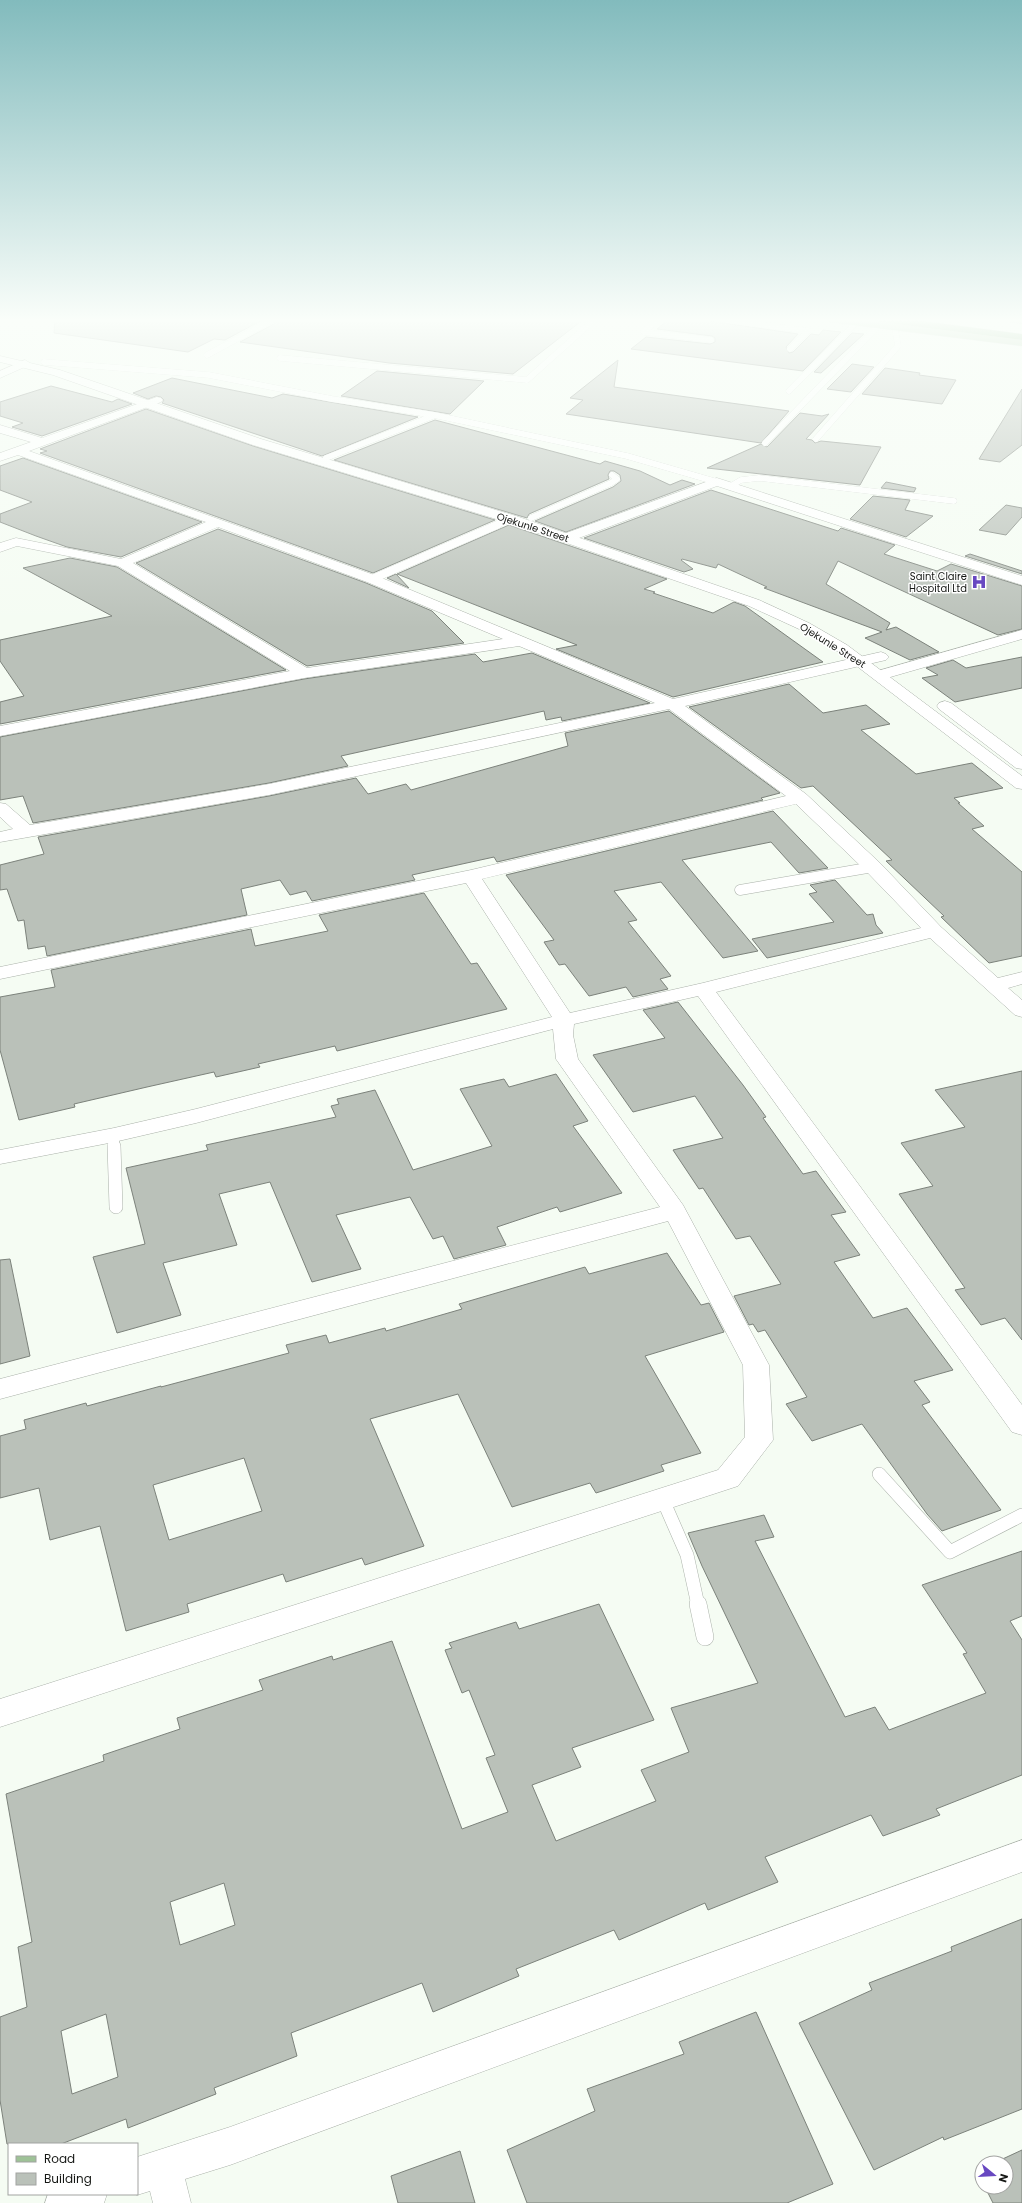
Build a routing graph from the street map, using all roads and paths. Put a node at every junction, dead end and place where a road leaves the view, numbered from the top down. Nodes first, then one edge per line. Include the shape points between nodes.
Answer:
1 (96, 422) edge
2 (204, 422) edge
3 (214, 422) edge
4 (417, 422) edge
5 (466, 422) edge
6 (785, 422) edge
7 (831, 422) edge
8 (0, 429) edge
9 (816, 439) dead end
10 (41, 441) junction
11 (765, 443) dead end
12 (16, 450) junction
13 (0, 456) edge
14 (326, 458) junction
15 (612, 475) dead end
16 (717, 482) junction
17 (730, 486) junction
18 (954, 501) dead end
19 (531, 518) junction
20 (511, 519) junction
21 (218, 522) junction
22 (580, 534) junction
23 (0, 536) edge
24 (566, 538) junction
25 (16, 542) junction
26 (0, 548) edge
27 (122, 563) junction
28 (372, 579) junction
29 (1022, 582) edge
30 (1022, 634) edge
31 (521, 641) junction
32 (862, 651) junction
33 (898, 671) junction
34 (304, 673) junction
35 (880, 675) junction
36 (911, 680) dead end
37 (936, 699) dead end
38 (672, 704) junction
39 (0, 731) edge
40 (1022, 764) edge
41 (1022, 784) edge
42 (800, 798) junction
43 (0, 808) edge
44 (26, 831) junction
45 (0, 837) edge
46 (873, 868) junction
47 (471, 876) junction
48 (740, 890) dead end
49 (934, 931) junction
50 (0, 973) edge
51 (1022, 978) edge
52 (995, 985) junction
53 (703, 989) junction
54 (1022, 1011) edge
55 (564, 1020) junction
56 (114, 1135) junction
57 (0, 1157) edge
58 (116, 1207) dead end
59 (675, 1211) junction
60 (0, 1389) edge
61 (1022, 1425) edge
62 (880, 1474) dead end
63 (663, 1500) junction
64 (1022, 1515) edge
65 (705, 1637) dead end
66 (0, 1713) edge
67 (1022, 1856) edge
68 (150, 2171) edge
69 (85, 2195) edge
70 (64, 2203) edge
71 (172, 2203) edge

1 - 10 street
2 - 20 street, Ojekunle Street via 257,442
3 - 14 street, Ojekunle Street
4 - 14 lane
5 - 16 lane via 627,456
6 - 11 lane
7 - 9 lane
8 - 10 street
10 - 12 street
12 - 13 street
12 - 21 street
14 - 19 street, Ojekunle Street
15 - 19 lane via 617,479 611,483
16 - 17 street
16 - 22 street
17 - 18 lane via 741,480 759,478
17 - 29 street
19 - 22 street, Ojekunle Street
20 - 24 street, Ojekunle Street
20 - 28 lane
21 - 27 street
21 - 28 street
22 - 24 street
22 - 32 street, Ojekunle Street via 768,599 801,613
23 - 25 street
24 - 32 street, Ojekunle Street via 754,603
25 - 26 street
25 - 27 street
27 - 34 street
28 - 31 street
30 - 33 street
31 - 34 street
31 - 38 street
32 - 33 street, Ojekunle Street via 881,657
32 - 35 street, Ojekunle Street
32 - 38 street
33 - 35 street
33 - 36 street, Ojekunle Street
34 - 39 street
35 - 41 street, Ojekunle Street
37 - 40 street
38 - 42 street
38 - 44 street via 328,778 121,817
42 - 46 street
42 - 47 street
43 - 44 street
44 - 45 street
46 - 48 lane
46 - 49 street
47 - 50 street
47 - 55 street
49 - 52 street
49 - 53 street
51 - 52 street
52 - 54 street
53 - 55 street
53 - 61 street
55 - 56 street
55 - 59 street via 563,1035 567,1059
56 - 57 street
56 - 58 lane
59 - 60 street
59 - 63 street via 756,1365 759,1440 728,1478
62 - 64 lane via 950,1552
63 - 65 lane via 686,1555
63 - 66 street
67 - 68 street via 230,2146
68 - 71 street
69 - 70 street

